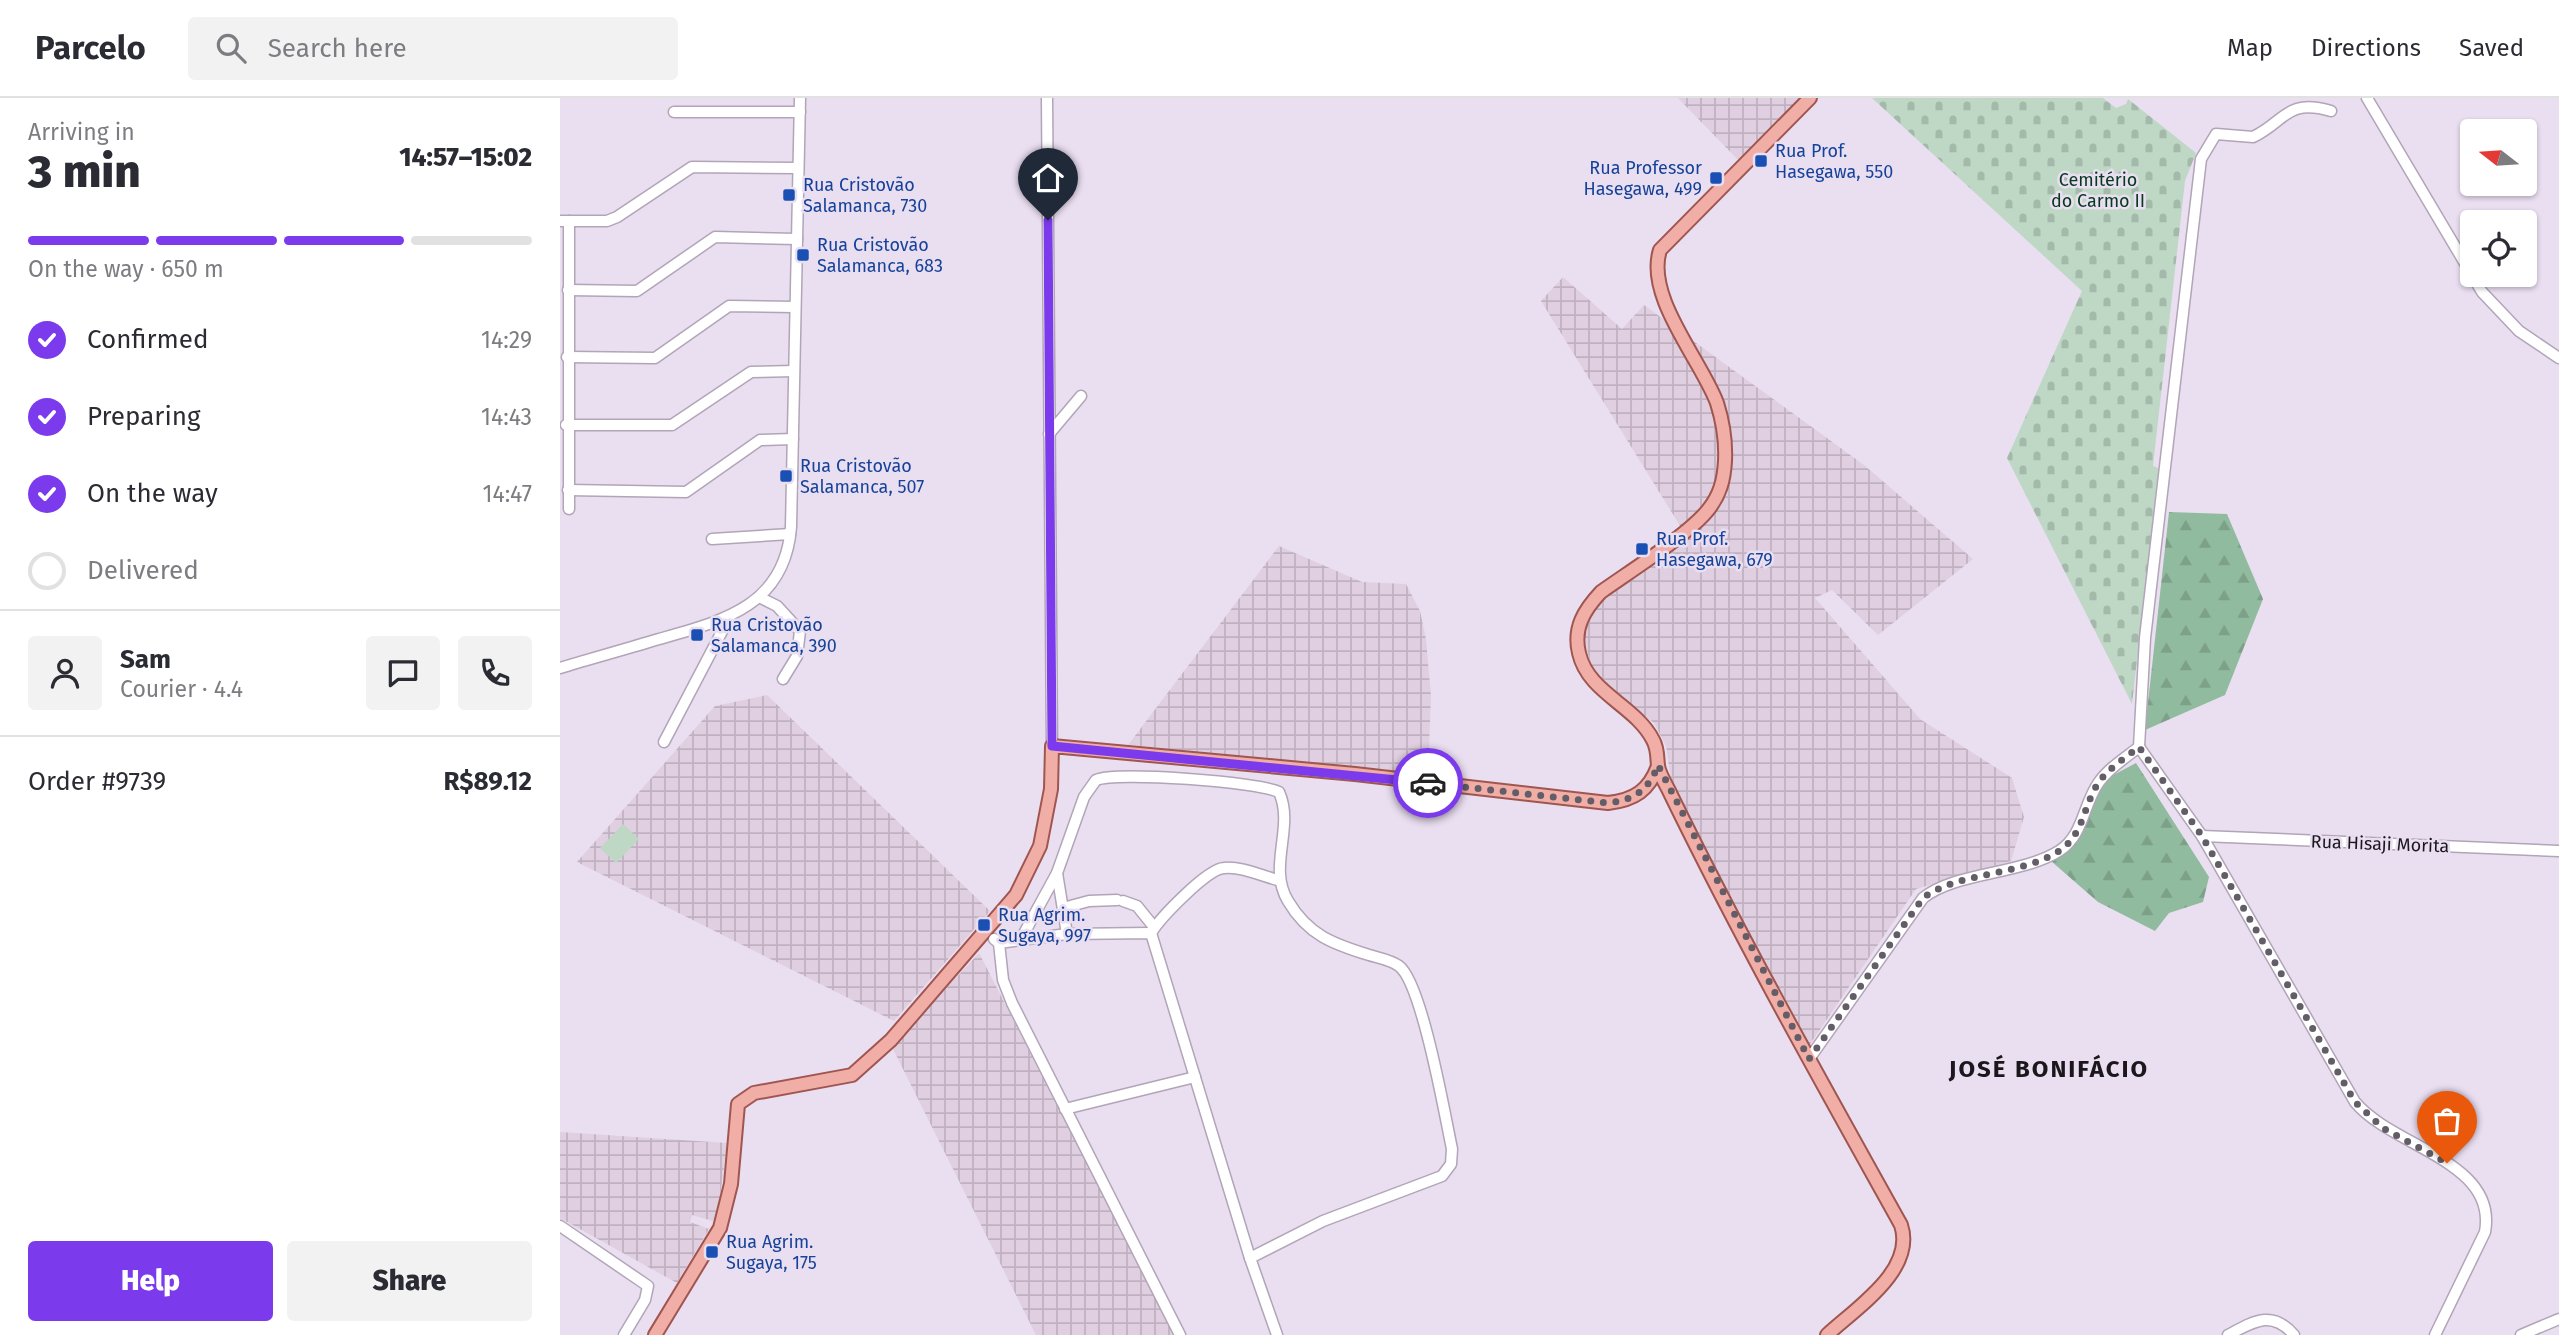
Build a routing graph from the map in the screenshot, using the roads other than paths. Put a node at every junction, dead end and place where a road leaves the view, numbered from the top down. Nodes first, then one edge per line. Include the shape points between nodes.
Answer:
1 (800, 98) edge
2 (1047, 98) edge
3 (1810, 98) edge
4 (2367, 98) edge
5 (2331, 111) dead end
6 (674, 112) dead end
7 (800, 112) junction
8 (798, 168) junction
9 (564, 221) edge
10 (797, 239) junction
11 (568, 290) junction
12 (795, 307) junction
13 (567, 357) junction
14 (2559, 358) edge
15 (794, 371) junction
16 (564, 378) edge
17 (1081, 396) dead end
18 (566, 425) junction
19 (1049, 434) junction
20 (793, 439) junction
21 (568, 490) junction
22 (569, 509) dead end
23 (790, 534) junction
24 (712, 539) dead end
25 (759, 597) junction
26 (729, 618) junction
27 (560, 668) edge
28 (783, 678) dead end
29 (664, 741) dead end
30 (1052, 746) junction
31 (2139, 747) junction
32 (1658, 765) junction
33 (2202, 836) junction
34 (2559, 851) edge
35 (1057, 873) junction
36 (1278, 880) junction
37 (1063, 908) junction
38 (1152, 930) junction
39 (1067, 934) junction
40 (992, 937) junction
41 (1021, 939) junction
42 (1809, 1059) junction
43 (1195, 1077) junction
44 (1065, 1109) junction
45 (560, 1226) edge
46 (1250, 1258) junction
47 (2559, 1319) edge
48 (624, 1335) edge
49 (656, 1335) edge
50 (1180, 1335) edge
51 (1277, 1335) edge
52 (1827, 1335) edge
53 (2228, 1335) edge
54 (2294, 1335) edge
55 (2435, 1335) edge
56 (2521, 1335) edge

1 - 7 street
2 - 19 street
3 - 32 main road via 1669,237 1657,260 1668,308 1707,380 1723,424 1722,485 1706,513 1601,592 1588,606 1577,633 1586,672 1646,729 1657,748
4 - 14 street via 2482,292 2519,331
5 - 31 street via 2304,104 2282,111 2253,137 2216,134 2201,159 2145,638
6 - 7 street
7 - 8 street
8 - 9 street via 692,167 617,216
8 - 10 street
9 - 11 street
10 - 11 street via 715,237 636,291
10 - 12 street
11 - 13 street
12 - 13 street via 729,306 655,358
12 - 15 street
13 - 16 street
15 - 18 street via 751,372 672,425
15 - 20 street
16 - 18 street
17 - 19 street
18 - 21 street
19 - 30 street
20 - 21 street via 760,440 686,492
20 - 23 street
21 - 22 street
23 - 24 street
23 - 25 street via 779,572
25 - 26 street
25 - 28 street via 777,606 800,631 797,656
26 - 27 street
26 - 29 street
30 - 32 main road via 1608,803 1642,792
30 - 40 main road via 1051,789 1040,846
31 - 33 street
31 - 42 street via 2100,780 2075,835 2057,852 2024,866 1941,888 1923,898
32 - 42 main road
33 - 34 street, Rua Hisaji Morita
33 - 55 street via 2355,1102 2383,1128 2461,1173 2483,1199 2485,1232
35 - 36 street via 1090,785 1104,776 1114,776 1266,786 1279,792 1284,809
35 - 37 street
35 - 41 street
36 - 38 street via 1235,869 1215,870
36 - 46 street via 1286,900 1313,933 1406,972 1421,1013 1452,1149 1451,1164 1442,1176 1323,1221
37 - 38 street via 1089,901 1120,901 1137,906
37 - 39 street
38 - 39 street
38 - 43 street
39 - 41 street
40 - 41 street
40 - 44 street via 1012,1003
40 - 49 main road via 863,1068 836,1080 743,1098 736,1111 731,1184 720,1228
42 - 52 main road via 1905,1236 1904,1250 1892,1272
43 - 44 street
43 - 46 street
44 - 50 street
45 - 48 street via 648,1286
46 - 51 street
47 - 56 street
53 - 54 street via 2266,1318 2274,1318

